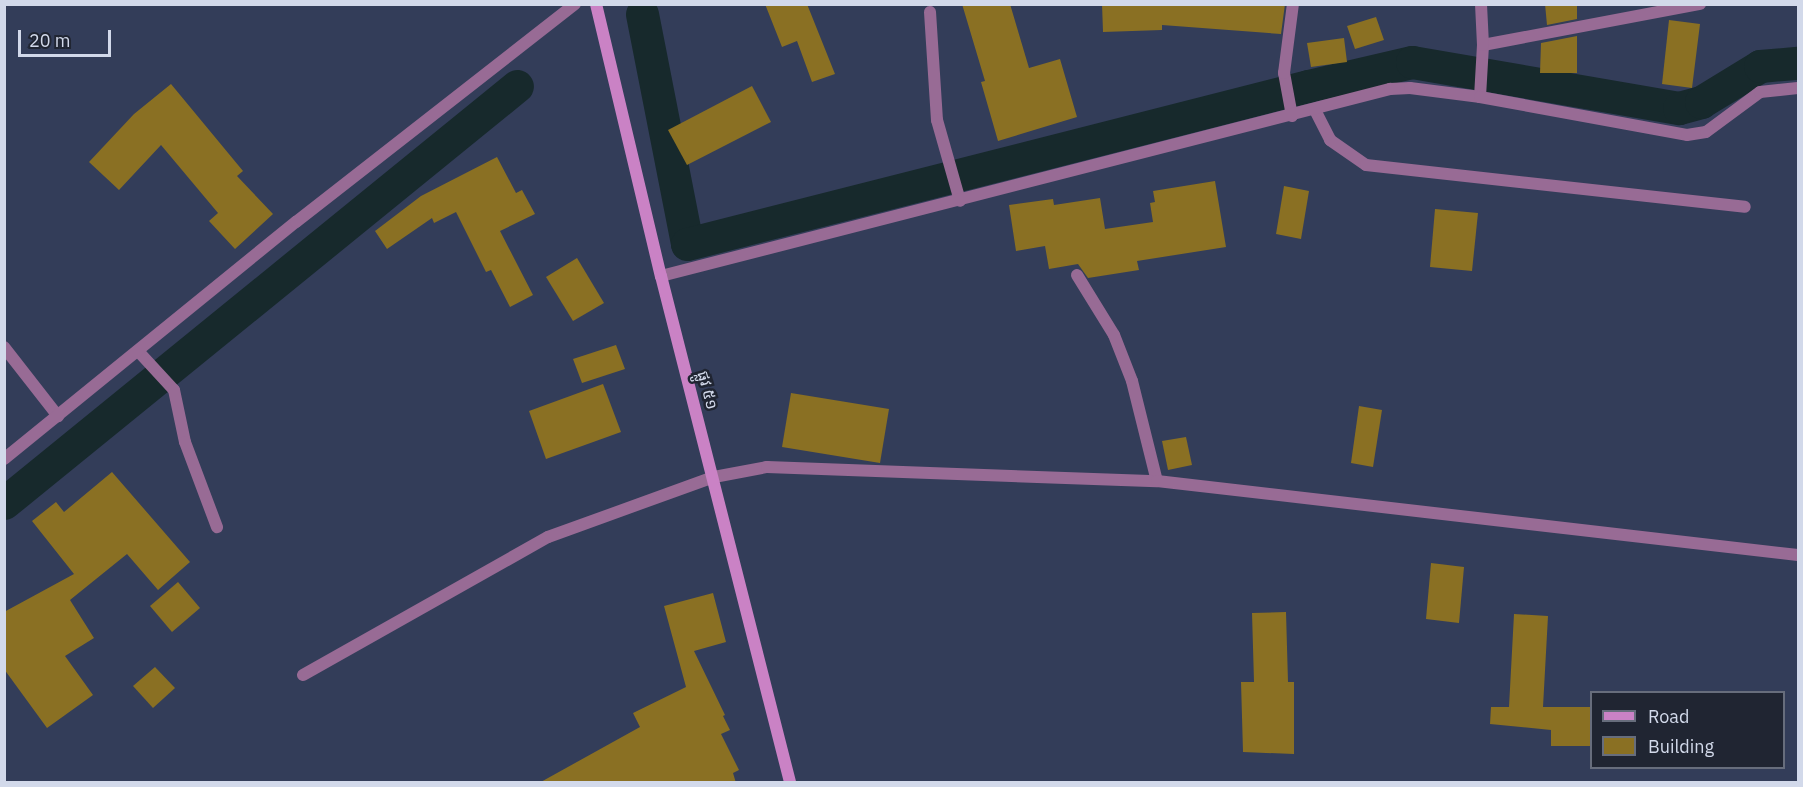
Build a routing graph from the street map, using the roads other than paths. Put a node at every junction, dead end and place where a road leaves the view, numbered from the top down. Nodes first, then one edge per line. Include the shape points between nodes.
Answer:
1 (574, 4) edge
2 (596, 4) edge
3 (1293, 4) edge
4 (1481, 4) edge
5 (1700, 4) edge
6 (930, 12) dead end
7 (1483, 45) junction
8 (1798, 88) edge
9 (1480, 98) junction
10 (1315, 110) junction
11 (1292, 116) junction
12 (960, 201) junction
13 (1745, 207) dead end
14 (1077, 275) dead end
15 (661, 276) junction
16 (4, 347) edge
17 (138, 351) junction
18 (58, 416) junction
19 (4, 459) edge
20 (714, 477) junction
21 (1157, 481) junction
22 (217, 527) dead end
23 (1798, 555) edge
24 (303, 675) dead end
25 (790, 783) edge

1 - 17 street
2 - 15 main road, ផ្លូវ ៥១
3 - 11 street via 1284,73
4 - 7 street
5 - 7 street
6 - 12 street via 937,120
7 - 9 street
8 - 9 street via 1760,92 1706,132 1687,135
9 - 10 street via 1390,89
10 - 11 street
10 - 13 street via 1330,140 1366,165
11 - 12 street
12 - 15 street
14 - 21 street via 1114,335 1132,381
15 - 20 main road, ផ្លូវ ៥១
16 - 18 street
17 - 18 street
17 - 22 street via 174,390 185,442
18 - 19 street
20 - 21 street via 767,467
20 - 24 street via 548,537
20 - 25 main road, ផ្លូវ ៥១
21 - 23 street

